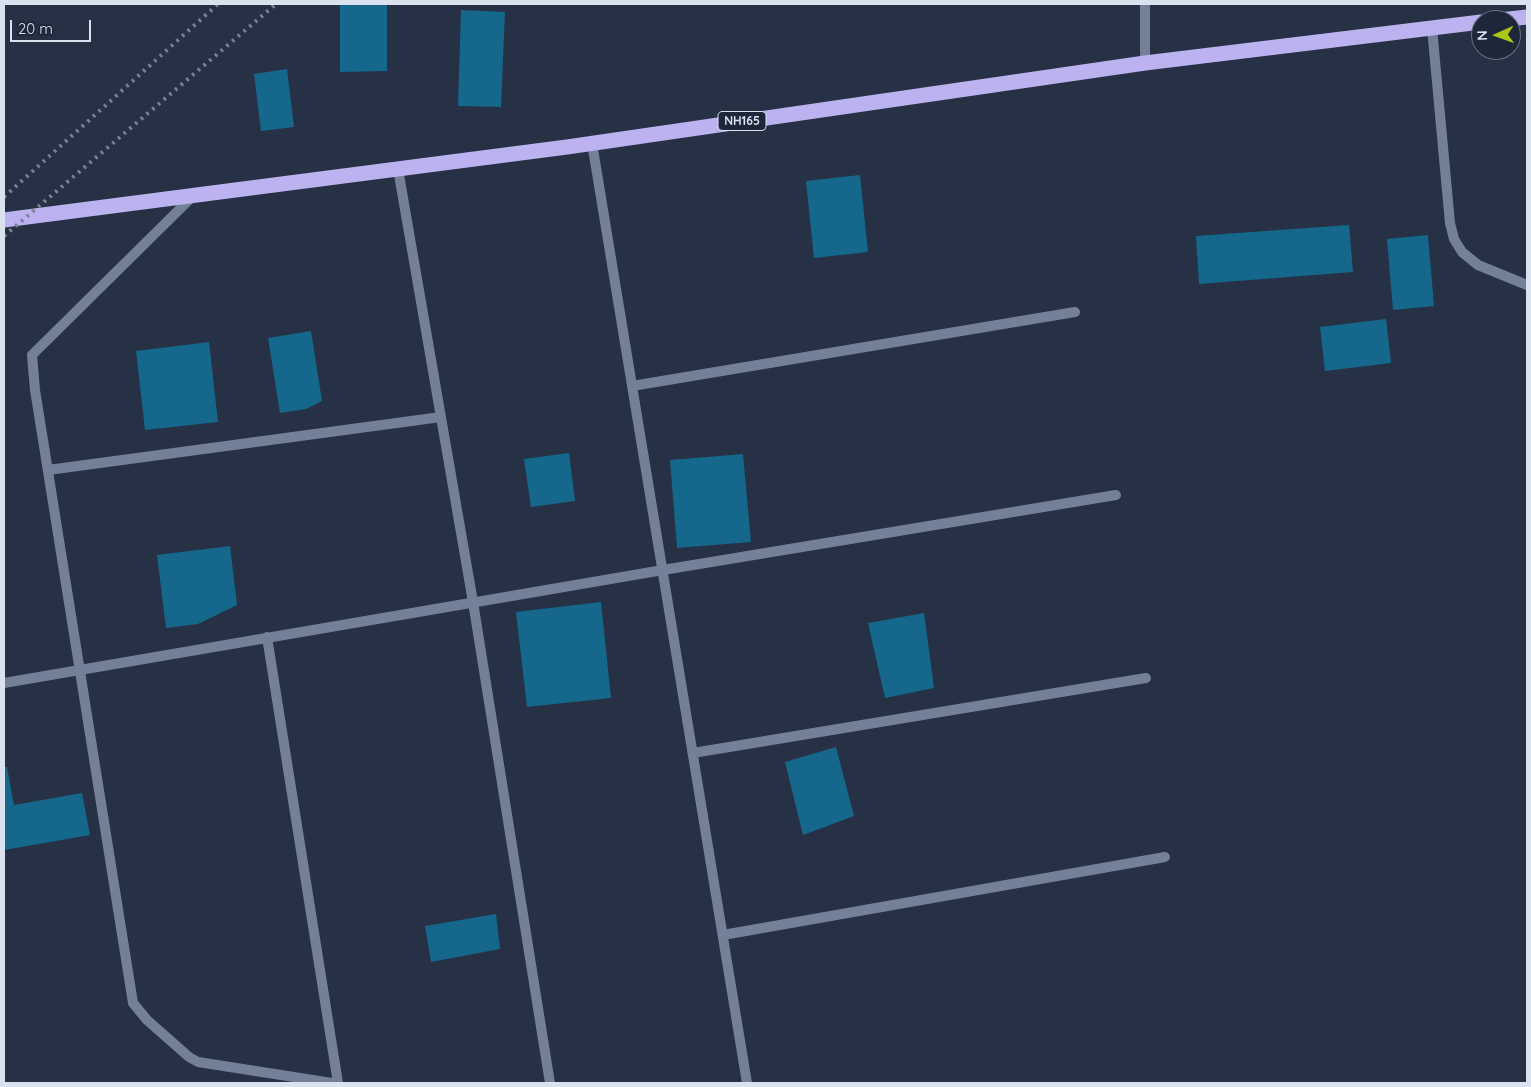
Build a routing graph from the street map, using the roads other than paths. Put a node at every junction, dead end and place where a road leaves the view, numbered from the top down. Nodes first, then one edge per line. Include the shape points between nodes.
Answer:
1 (1145, 4) edge
2 (1471, 23) edge
3 (1432, 28) junction
4 (1145, 63) junction
5 (592, 143) junction
6 (398, 169) junction
7 (194, 195) junction
8 (4, 220) edge
9 (1527, 285) edge
10 (1076, 312) dead end
11 (632, 386) junction
12 (441, 417) junction
13 (48, 470) junction
14 (1116, 495) dead end
15 (662, 570) junction
16 (473, 602) junction
17 (267, 638) junction
18 (80, 670) junction
19 (1146, 678) dead end
20 (4, 683) edge
21 (693, 753) junction
22 (1165, 857) dead end
23 (723, 935) junction
24 (332, 1083) edge
25 (338, 1083) edge
26 (550, 1083) edge
27 (747, 1083) edge

1 - 4 street
2 - 3 highway, NH165
3 - 4 highway, NH165
3 - 9 street via 1454,239 1462,252 1478,265
4 - 5 highway, NH165
5 - 6 highway, NH165
5 - 11 street
6 - 7 highway, NH165
6 - 12 street
7 - 8 highway, NH165
7 - 13 street via 32,355
10 - 11 street
11 - 15 street
12 - 13 street
12 - 16 street
13 - 18 street
14 - 15 street
15 - 16 street
15 - 21 street
16 - 17 street
16 - 26 street
17 - 18 street
17 - 25 street
18 - 20 street
18 - 24 street via 130,995 137,1009 181,1051 198,1062
19 - 21 street
21 - 23 street
22 - 23 street
23 - 27 street

